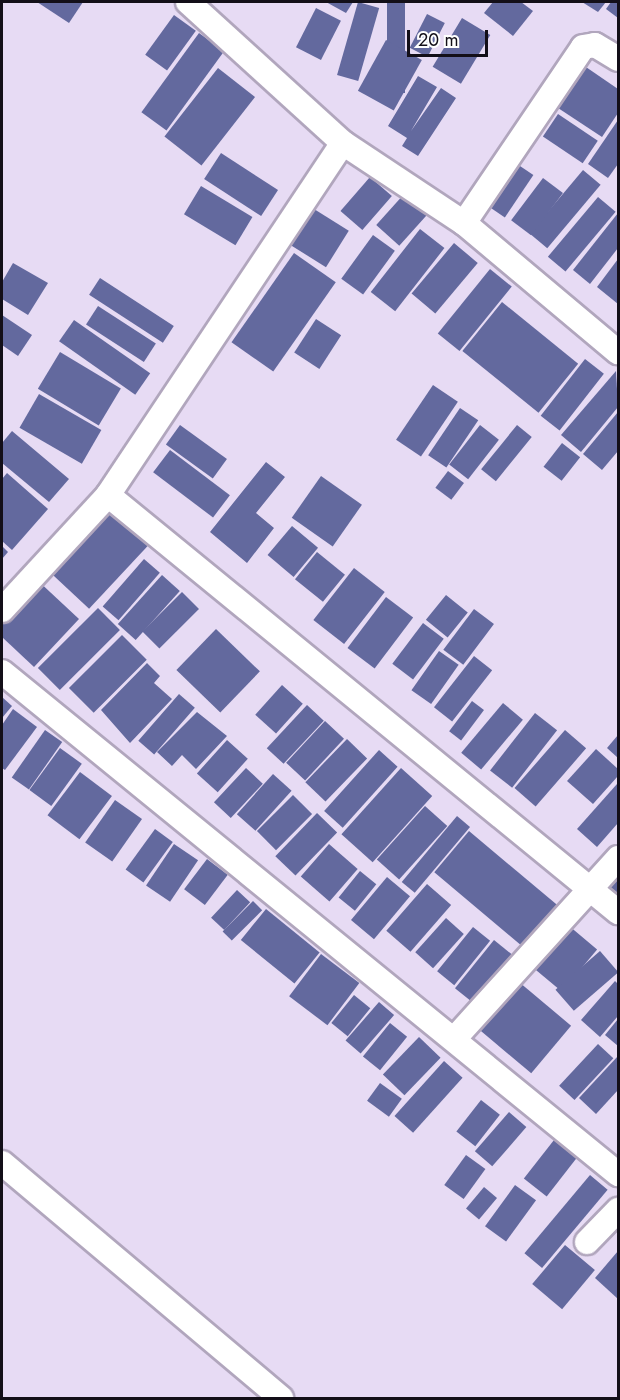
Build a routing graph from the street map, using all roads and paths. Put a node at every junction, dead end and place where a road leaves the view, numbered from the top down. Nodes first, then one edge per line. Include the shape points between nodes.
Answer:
1 (188, 2) edge
2 (618, 59) edge
3 (343, 143) junction
4 (464, 223) junction
5 (618, 352) edge
6 (108, 495) junction
7 (2, 610) edge
8 (2, 672) edge
9 (618, 858) edge
10 (590, 886) junction
11 (618, 912) edge
12 (455, 1038) junction
13 (2, 1163) edge
14 (618, 1174) edge
15 (618, 1210) edge
16 (587, 1242) dead end
17 (281, 1398) edge

1 - 3 street
2 - 4 street via 595,45 578,52
3 - 4 street
3 - 6 street
4 - 5 street
6 - 7 street
6 - 10 street
8 - 12 street
9 - 10 street
10 - 11 street
10 - 12 street
12 - 14 street
13 - 17 street
15 - 16 street

